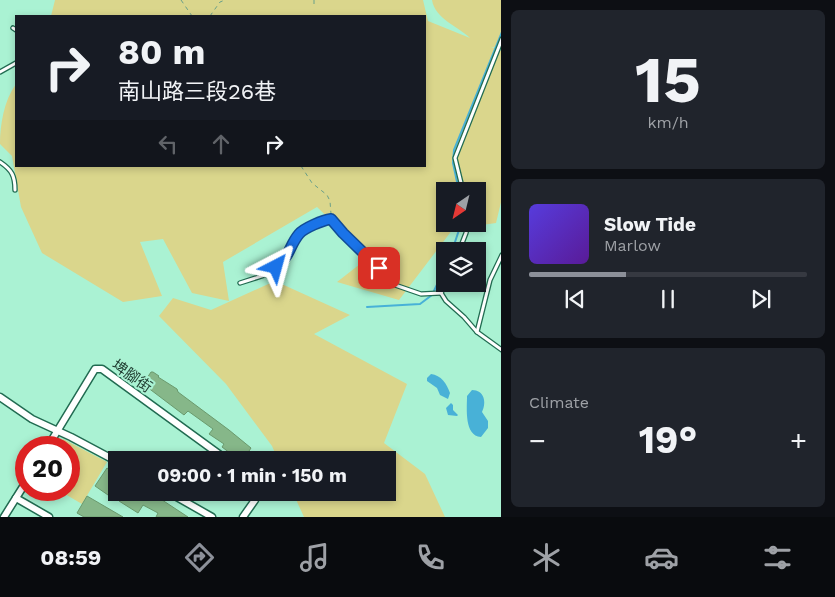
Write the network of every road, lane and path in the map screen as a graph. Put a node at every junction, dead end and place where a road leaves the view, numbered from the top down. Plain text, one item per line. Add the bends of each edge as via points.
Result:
1 (182, 0) edge
2 (225, 0) edge
3 (314, 0) edge
4 (314, 4) dead end
5 (191, 15) edge
6 (211, 15) edge
7 (501, 39) edge
8 (15, 64) edge
9 (0, 72) edge
10 (0, 162) edge
11 (302, 167) edge
12 (460, 182) edge
13 (15, 190) dead end
14 (331, 219) junction
15 (501, 255) edge
16 (240, 283) dead end
17 (441, 293) joint
18 (477, 332) junction
19 (501, 350) edge
20 (0, 397) edge
21 (57, 431) junction
22 (54, 436) edge
23 (216, 451) edge
24 (108, 457) edge
25 (15, 500) edge
26 (21, 501) edge
27 (184, 501) edge
28 (255, 501) edge
29 (4, 517) edge
30 (49, 517) edge
31 (212, 517) edge
32 (243, 517) edge

1 - 5 path
2 - 6 path
3 - 4 path
7 - 12 lane via 455,158
8 - 9 lane
10 - 13 lane via 10,168 15,178
11 - 14 path via 312,183 327,195
14 - 16 lane via 299,233 285,260 268,274
14 - 17 lane via 395,285 421,294
15 - 18 lane via 490,280
17 - 18 lane
18 - 19 lane
20 - 21 street via 32,419
21 - 22 street, 埤腳街
21 - 23 street, 埤腳街 via 95,369 102,369
21 - 24 street
25 - 29 street
26 - 30 street
27 - 31 street
28 - 32 street

